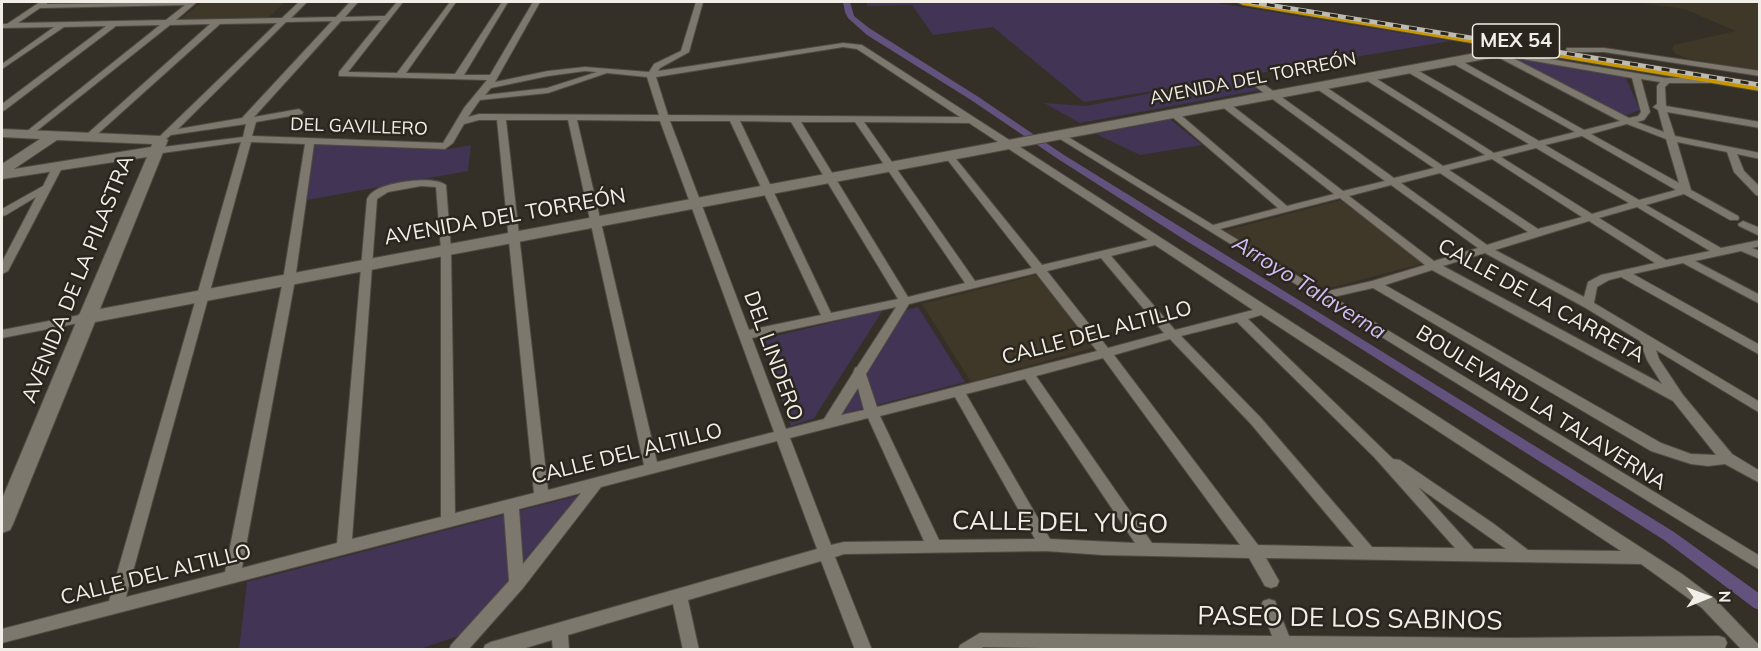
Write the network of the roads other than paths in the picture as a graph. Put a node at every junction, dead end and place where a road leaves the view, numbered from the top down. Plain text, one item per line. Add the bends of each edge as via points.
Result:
1 (141, 2) edge
2 (194, 2) edge
3 (303, 2) edge
4 (354, 2) edge
5 (400, 2) edge
6 (453, 2) edge
7 (505, 2) edge
8 (537, 2) edge
9 (699, 2) edge
10 (1243, 2) edge
11 (1272, 2) edge
12 (91, 3) edge
13 (42, 4) edge
14 (387, 18) junction
15 (338, 20) junction
16 (284, 21) junction
17 (218, 22) junction
18 (167, 23) junction
19 (114, 24) junction
20 (62, 26) junction
21 (4, 28) edge
22 (1483, 41) junction
23 (1570, 50) junction
24 (685, 52) junction
25 (1497, 53) junction
26 (1453, 60) junction
27 (713, 65) junction
28 (2, 67) edge
29 (1585, 67) junction
30 (1409, 69) junction
31 (1741, 71) joint
32 (609, 72) junction
33 (400, 75) junction
34 (651, 75) junction
35 (1366, 76) junction
36 (1636, 76) junction
37 (458, 77) junction
38 (1248, 77) dead end
39 (1760, 77) edge
40 (1717, 80) junction
41 (1666, 81) junction
42 (490, 82) junction
43 (1317, 85) junction
44 (1760, 87) edge
45 (1271, 94) junction
46 (478, 98) junction
47 (1223, 103) junction
48 (1645, 105) junction
49 (2, 108) edge
50 (1662, 108) junction
51 (467, 110) junction
52 (299, 112) dead end
53 (1173, 113) junction
54 (479, 117) junction
55 (501, 117) junction
56 (572, 117) junction
57 (663, 118) junction
58 (734, 119) junction
59 (857, 119) junction
60 (795, 120) junction
61 (969, 120) junction
62 (248, 121) junction
63 (460, 122) junction
64 (1629, 122) junction
65 (1760, 125) edge
66 (2, 133) edge
67 (1584, 133) junction
68 (28, 134) junction
69 (55, 135) junction
70 (1051, 135) junction
71 (89, 137) junction
72 (1672, 138) junction
73 (245, 139) junction
74 (161, 141) junction
75 (310, 142) junction
76 (1012, 143) junction
77 (1538, 144) junction
78 (1731, 150) junction
79 (950, 156) junction
80 (1760, 156) edge
81 (1491, 157) junction
82 (58, 166) junction
83 (891, 166) junction
84 (1441, 169) junction
85 (2, 170) edge
86 (2, 175) edge
87 (829, 178) junction
88 (1394, 181) junction
89 (46, 188) junction
90 (768, 190) junction
91 (1686, 190) junction
92 (1758, 190) edge
93 (1342, 195) junction
94 (694, 204) junction
95 (1638, 204) junction
96 (1286, 210) junction
97 (2, 213) edge
98 (1589, 219) junction
99 (598, 222) junction
100 (1212, 228) junction
101 (1536, 233) junction
102 (1760, 233) edge
103 (514, 236) junction
104 (1159, 241) junction
105 (1760, 243) edge
106 (1742, 247) junction
107 (1486, 249) junction
108 (446, 250) junction
109 (1718, 251) junction
110 (1104, 254) junction
111 (1760, 256) edge
112 (1683, 259) junction
113 (1663, 263) junction
114 (367, 264) junction
115 (1432, 265) junction
116 (1040, 268) junction
117 (2, 272) edge
118 (1622, 273) junction
119 (289, 280) junction
120 (971, 284) junction
121 (1375, 284) junction
122 (1323, 296) junction
123 (202, 297) junction
124 (1760, 300) edge
125 (905, 301) junction
126 (1588, 304) junction
127 (1262, 311) junction
128 (827, 316) junction
129 (85, 318) junction
130 (1240, 318) junction
131 (2, 334) edge
132 (1172, 334) junction
133 (745, 335) junction
134 (1646, 340) junction
135 (1760, 351) edge
136 (1105, 352) junction
137 (859, 371) junction
138 (1028, 373) junction
139 (958, 392) junction
140 (1677, 398) junction
141 (1760, 408) edge
142 (872, 413) junction
143 (829, 423) junction
144 (782, 436) junction
145 (1379, 453) junction
146 (1727, 458) junction
147 (652, 470) junction
148 (1760, 478) edge
149 (596, 484) junction
150 (542, 497) junction
151 (511, 505) junction
152 (448, 522) junction
153 (2, 524) edge
154 (1046, 545) junction
155 (344, 547) junction
156 (935, 547) junction
157 (1148, 550) junction
158 (1254, 552) junction
159 (825, 553) junction
160 (1369, 554) junction
161 (1524, 555) junction
162 (1471, 556) junction
163 (1642, 558) junction
164 (1760, 564) edge
165 (232, 578) junction
166 (518, 582) junction
167 (1270, 582) dead end
168 (679, 597) junction
169 (116, 606) junction
170 (1269, 606) dead end
171 (559, 629) junction
172 (2, 636) edge
173 (1719, 643) dead end
174 (1062, 644) edge
175 (973, 645) edge
176 (1172, 646) edge
177 (1284, 646) edge
178 (1398, 647) edge
179 (1511, 648) edge
180 (457, 650) edge
181 (491, 650) edge
182 (561, 650) edge
183 (691, 650) edge
184 (864, 650) edge
185 (1753, 650) edge

1 - 2 street
1 - 12 street
2 - 18 street
3 - 16 street
4 - 15 street
5 - 14 street
6 - 33 street
7 - 37 street
8 - 42 street, DEL GAVILLERO
9 - 24 street
10 - 22 highway, MEX 54
11 - 23 highway, MEX 54
12 - 13 street
13 - 21 street
14 - 15 street
14 - 33 street via 342,74
15 - 16 street
15 - 62 street
16 - 17 street
16 - 74 street
17 - 18 street
17 - 71 street
18 - 19 street
18 - 68 street
19 - 20 street
19 - 49 street
20 - 21 street
20 - 28 street
22 - 29 highway
22 - 40 highway, MEX 54
23 - 31 street via 1604,50
23 - 39 highway, MEX 54
24 - 27 street
24 - 34 street via 657,66
25 - 26 street, AVENIDA DEL TORREÓN
25 - 29 street
25 - 64 street
26 - 30 street, AVENIDA DEL TORREÓN
26 - 67 street
27 - 34 street
27 - 61 street via 855,46
29 - 36 street
30 - 35 street, AVENIDA DEL TORREÓN
30 - 77 street
31 - 39 highway
32 - 34 street
32 - 42 street via 575,70
32 - 46 street via 548,90
33 - 37 street
34 - 57 street, DEL LINDERO
35 - 43 street, AVENIDA DEL TORREÓN
35 - 81 street
36 - 41 street
36 - 48 street
37 - 42 street
38 - 45 street
40 - 41 street
40 - 44 highway, MEX 54
41 - 50 street via 1661,86
42 - 46 street, DEL GAVILLERO
43 - 45 street, AVENIDA DEL TORREÓN
43 - 84 street
45 - 47 street, AVENIDA DEL TORREÓN
45 - 88 street
46 - 51 street, DEL GAVILLERO
47 - 53 street, AVENIDA DEL TORREÓN
47 - 93 street, CALLE DE LA CARRETA
48 - 50 street
48 - 64 street via 1645,117
50 - 65 street
50 - 72 street
51 - 54 street
51 - 63 street, DEL GAVILLERO
52 - 62 street
53 - 70 street, AVENIDA DEL TORREÓN
53 - 96 street
54 - 55 street
54 - 63 street
55 - 56 street
55 - 103 street
56 - 57 street
56 - 99 street
57 - 58 street
57 - 94 street, DEL LINDERO
58 - 60 street
58 - 90 street
59 - 60 street
59 - 61 street
59 - 83 street
60 - 87 street
61 - 76 street
62 - 73 street
62 - 74 street
63 - 75 street, DEL GAVILLERO via 450,141 441,146
64 - 67 street
64 - 72 street
66 - 68 street
67 - 77 street
67 - 91 street
68 - 69 street
69 - 71 street
69 - 85 street
70 - 76 street, AVENIDA DEL TORREÓN
70 - 100 street, BOULEVARD LA TALAVERNA
71 - 74 street
72 - 78 street
72 - 91 street
73 - 74 street, DEL GAVILLERO
73 - 75 street, DEL GAVILLERO
73 - 123 street
74 - 82 street
74 - 129 street, AVENIDA DE LA PILASTRA
75 - 119 street
76 - 79 street, AVENIDA DEL TORREÓN
76 - 104 street
77 - 81 street
77 - 95 street
78 - 80 street
78 - 92 street via 1739,172
79 - 83 street, AVENIDA DEL TORREÓN
79 - 116 street
81 - 84 street
81 - 98 street
82 - 86 street
82 - 89 street
83 - 87 street, AVENIDA DEL TORREÓN
83 - 120 street
84 - 88 street
84 - 101 street
87 - 90 street, AVENIDA DEL TORREÓN
87 - 125 street
88 - 93 street
88 - 107 street
89 - 97 street
89 - 117 street
90 - 94 street, AVENIDA DEL TORREÓN
90 - 128 street
91 - 95 street
91 - 102 street
93 - 96 street
93 - 115 street, CALLE DE LA CARRETA
94 - 99 street, AVENIDA DEL TORREÓN
94 - 133 street, DEL LINDERO
95 - 98 street
95 - 109 street
96 - 100 street
98 - 101 street
98 - 113 street
99 - 103 street, AVENIDA DEL TORREÓN
99 - 147 street
100 - 122 street, BOULEVARD LA TALAVERNA
101 - 107 street
103 - 108 street, AVENIDA DEL TORREÓN
103 - 150 street
104 - 110 street
104 - 127 street
105 - 106 street
106 - 109 street
106 - 111 street
107 - 115 street
107 - 126 street
108 - 114 street, AVENIDA DEL TORREÓN
108 - 114 street via 441,185 437,182 387,189 372,199
108 - 152 street
109 - 112 street
110 - 116 street
110 - 132 street
112 - 113 street
112 - 124 street
113 - 118 street
114 - 119 street, AVENIDA DEL TORREÓN
114 - 155 street
115 - 121 street
115 - 140 street, CALLE DE LA CARRETA
116 - 120 street
116 - 136 street
118 - 126 street via 1592,285
118 - 135 street
119 - 123 street, AVENIDA DEL TORREÓN
119 - 165 street
120 - 125 street
121 - 122 street
121 - 146 street via 1656,447 1704,462
122 - 164 street, BOULEVARD LA TALAVERNA
123 - 129 street, AVENIDA DEL TORREÓN
123 - 169 street
125 - 128 street
125 - 137 street
126 - 134 street
127 - 130 street, CALLE DEL ALTILLO
127 - 163 street
128 - 133 street
129 - 131 street, AVENIDA DEL TORREÓN
129 - 153 street, AVENIDA DE LA PILASTRA
130 - 132 street, CALLE DEL ALTILLO
130 - 145 street
132 - 136 street, CALLE DEL ALTILLO
132 - 160 street via 1256,421
133 - 144 street, DEL LINDERO
134 - 140 street, CALLE DE LA CARRETA via 1653,360
134 - 141 street
136 - 138 street, CALLE DEL ALTILLO
136 - 158 street
137 - 142 street
137 - 143 street
138 - 139 street, CALLE DEL ALTILLO
138 - 157 street
139 - 142 street, CALLE DEL ALTILLO
139 - 154 street
140 - 146 street
142 - 143 street, CALLE DEL ALTILLO
142 - 156 street
143 - 144 street, CALLE DEL ALTILLO
144 - 147 street, CALLE DEL ALTILLO
144 - 159 street, DEL LINDERO
145 - 161 street
145 - 162 street
146 - 148 street
147 - 149 street, CALLE DEL ALTILLO
149 - 150 street, CALLE DEL ALTILLO
149 - 166 street
150 - 151 street, CALLE DEL ALTILLO
151 - 152 street, CALLE DEL ALTILLO
151 - 166 street
152 - 155 street, CALLE DEL ALTILLO
154 - 156 street, CALLE DEL YUGO
154 - 157 street, CALLE DEL YUGO
155 - 165 street, CALLE DEL ALTILLO
156 - 159 street, CALLE DEL YUGO via 844,548
157 - 158 street, CALLE DEL YUGO
158 - 160 street, CALLE DEL YUGO
158 - 167 street
159 - 168 street, CALLE DEL YUGO
159 - 184 street, DEL LINDERO
160 - 162 street, CALLE DEL YUGO
161 - 162 street, CALLE DEL YUGO
161 - 163 street, CALLE DEL YUGO
163 - 185 street via 1708,603
165 - 169 street, CALLE DEL ALTILLO
166 - 180 street
168 - 171 street, CALLE DEL YUGO
168 - 183 street
169 - 172 street, CALLE DEL ALTILLO
170 - 177 street
171 - 181 street, CALLE DEL YUGO
171 - 182 street
173 - 179 street, PASEO DE LOS SABINOS
174 - 175 street, PASEO DE LOS SABINOS
174 - 176 street, PASEO DE LOS SABINOS
176 - 177 street, PASEO DE LOS SABINOS
177 - 178 street, PASEO DE LOS SABINOS
178 - 179 street, PASEO DE LOS SABINOS

